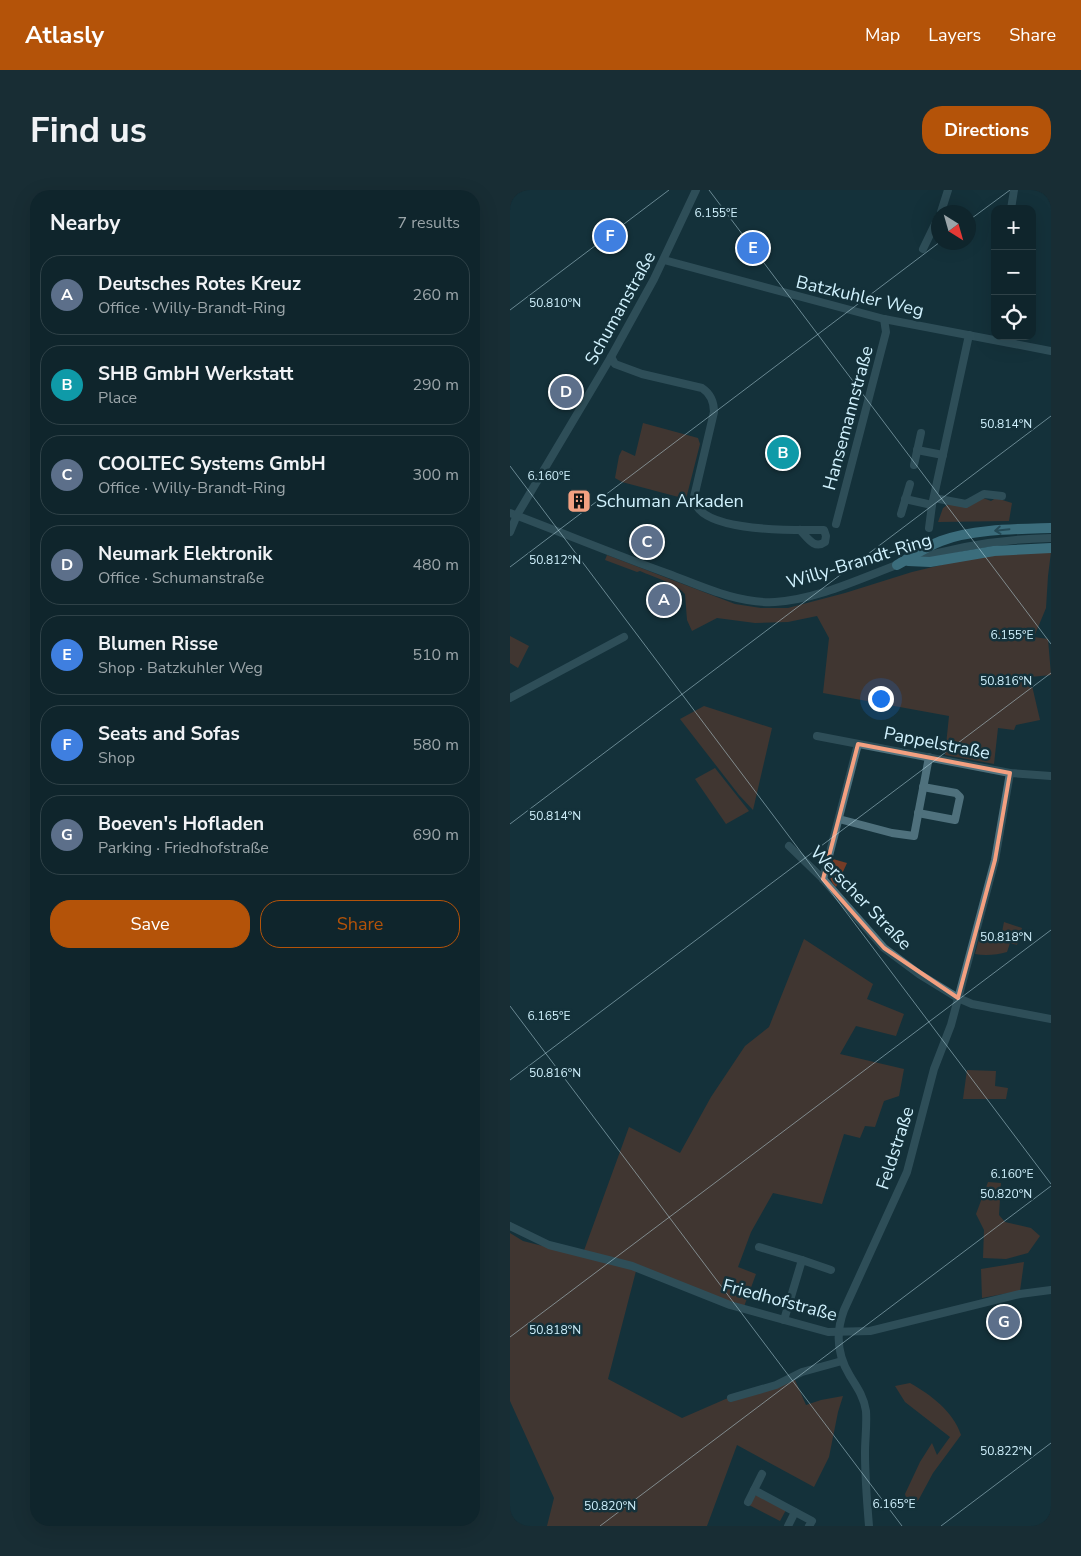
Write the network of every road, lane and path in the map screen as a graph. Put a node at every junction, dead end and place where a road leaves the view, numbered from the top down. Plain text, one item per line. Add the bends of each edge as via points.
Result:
1 (696, 190) edge
2 (948, 190) edge
3 (1014, 190) edge
4 (943, 205) edge
5 (1012, 205) edge
6 (931, 232) edge
7 (923, 249) dead end
8 (664, 260) junction
9 (884, 319) junction
10 (969, 335) junction
11 (1051, 351) edge
12 (611, 357) junction
13 (921, 433) dead end
14 (918, 450) junction
15 (943, 455) junction
16 (914, 465) dead end
17 (910, 484) dead end
18 (1002, 496) dead end
19 (905, 499) junction
20 (933, 502) junction
21 (513, 514) edge
22 (901, 514) dead end
23 (836, 524) dead end
24 (929, 528) dead end
25 (1051, 528) edge
26 (800, 530) dead end
27 (510, 532) edge
28 (1051, 538) edge
29 (1051, 548) edge
30 (908, 561) junction
31 (897, 565) junction
32 (624, 637) dead end
33 (510, 698) edge
34 (817, 736) dead end
35 (858, 744) junction
36 (929, 757) junction
37 (1010, 773) junction
38 (1051, 776) edge
39 (923, 787) junction
40 (918, 813) junction
41 (839, 819) junction
42 (788, 846) dead end
43 (823, 879) junction
44 (958, 998) junction
45 (1051, 1019) edge
46 (510, 1226) edge
47 (760, 1247) dead end
48 (802, 1260) junction
49 (832, 1270) dead end
50 (1051, 1290) edge
51 (784, 1320) junction
52 (838, 1332) junction
53 (842, 1361) junction
54 (731, 1398) dead end
55 (762, 1474) dead end
56 (754, 1490) junction
57 (748, 1502) dead end
58 (795, 1512) junction
59 (788, 1526) edge
60 (809, 1526) edge
61 (869, 1526) edge

1 - 8 street, Schumanstraße
2 - 4 street
3 - 5 street
6 - 7 street
8 - 9 street, Batzkuhler Weg
8 - 12 street, Schumanstraße
9 - 10 street, Batzkuhler Weg
9 - 23 street, Hansemannstraße via 886,332
10 - 11 street, Batzkuhler Weg
10 - 15 street
12 - 21 street, Schumanstraße
12 - 26 street via 615,364 642,374 702,388 712,398 714,412 694,497 698,508 711,517 740,527
13 - 14 street
14 - 15 street
14 - 16 street
15 - 20 street
17 - 19 street
18 - 20 street via 984,494 966,504
19 - 20 street
19 - 22 street
20 - 24 street
21 - 27 street, Schumanstraße
21 - 31 street, Willy-Brandt-Ring via 710,590 751,600 775,602 821,593
25 -> 31 main road via 989,532 943,540
28 - 30 street, Willy-Brandt-Ring via 986,542
29 - 30 main road via 994,550 930,562
30 - 31 street, Willy-Brandt-Ring
32 - 33 street
34 - 35 street, Pappelstraße
35 - 36 street, Pappelstraße
35 - 41 street
36 - 37 street, Pappelstraße
36 - 39 street
37 - 38 street, Pappelstraße
37 - 44 street, Feldstraße via 995,860
39 - 40 street
39 - 40 street via 960,796 955,820
40 - 41 street via 914,836
41 - 43 street
42 - 43 street, Werscher Straße
43 - 44 street, Werscher Straße via 884,948
44 - 45 street, Werscher Straße via 984,1007
44 - 52 street, Feldstraße via 934,1069 907,1172 844,1310
46 - 51 street, Friedhofstraße via 549,1245 632,1266 730,1305
47 - 48 street
48 - 49 street
48 - 51 street
50 - 52 street, Friedhofstraße via 1020,1294 870,1332
51 - 52 street, Friedhofstraße
52 - 53 street, Feldstraße
53 - 54 street
53 - 61 street, Feldstraße via 864,1404
55 - 56 street
56 - 57 street
56 - 58 street
58 - 59 street
58 - 60 street via 812,1521

